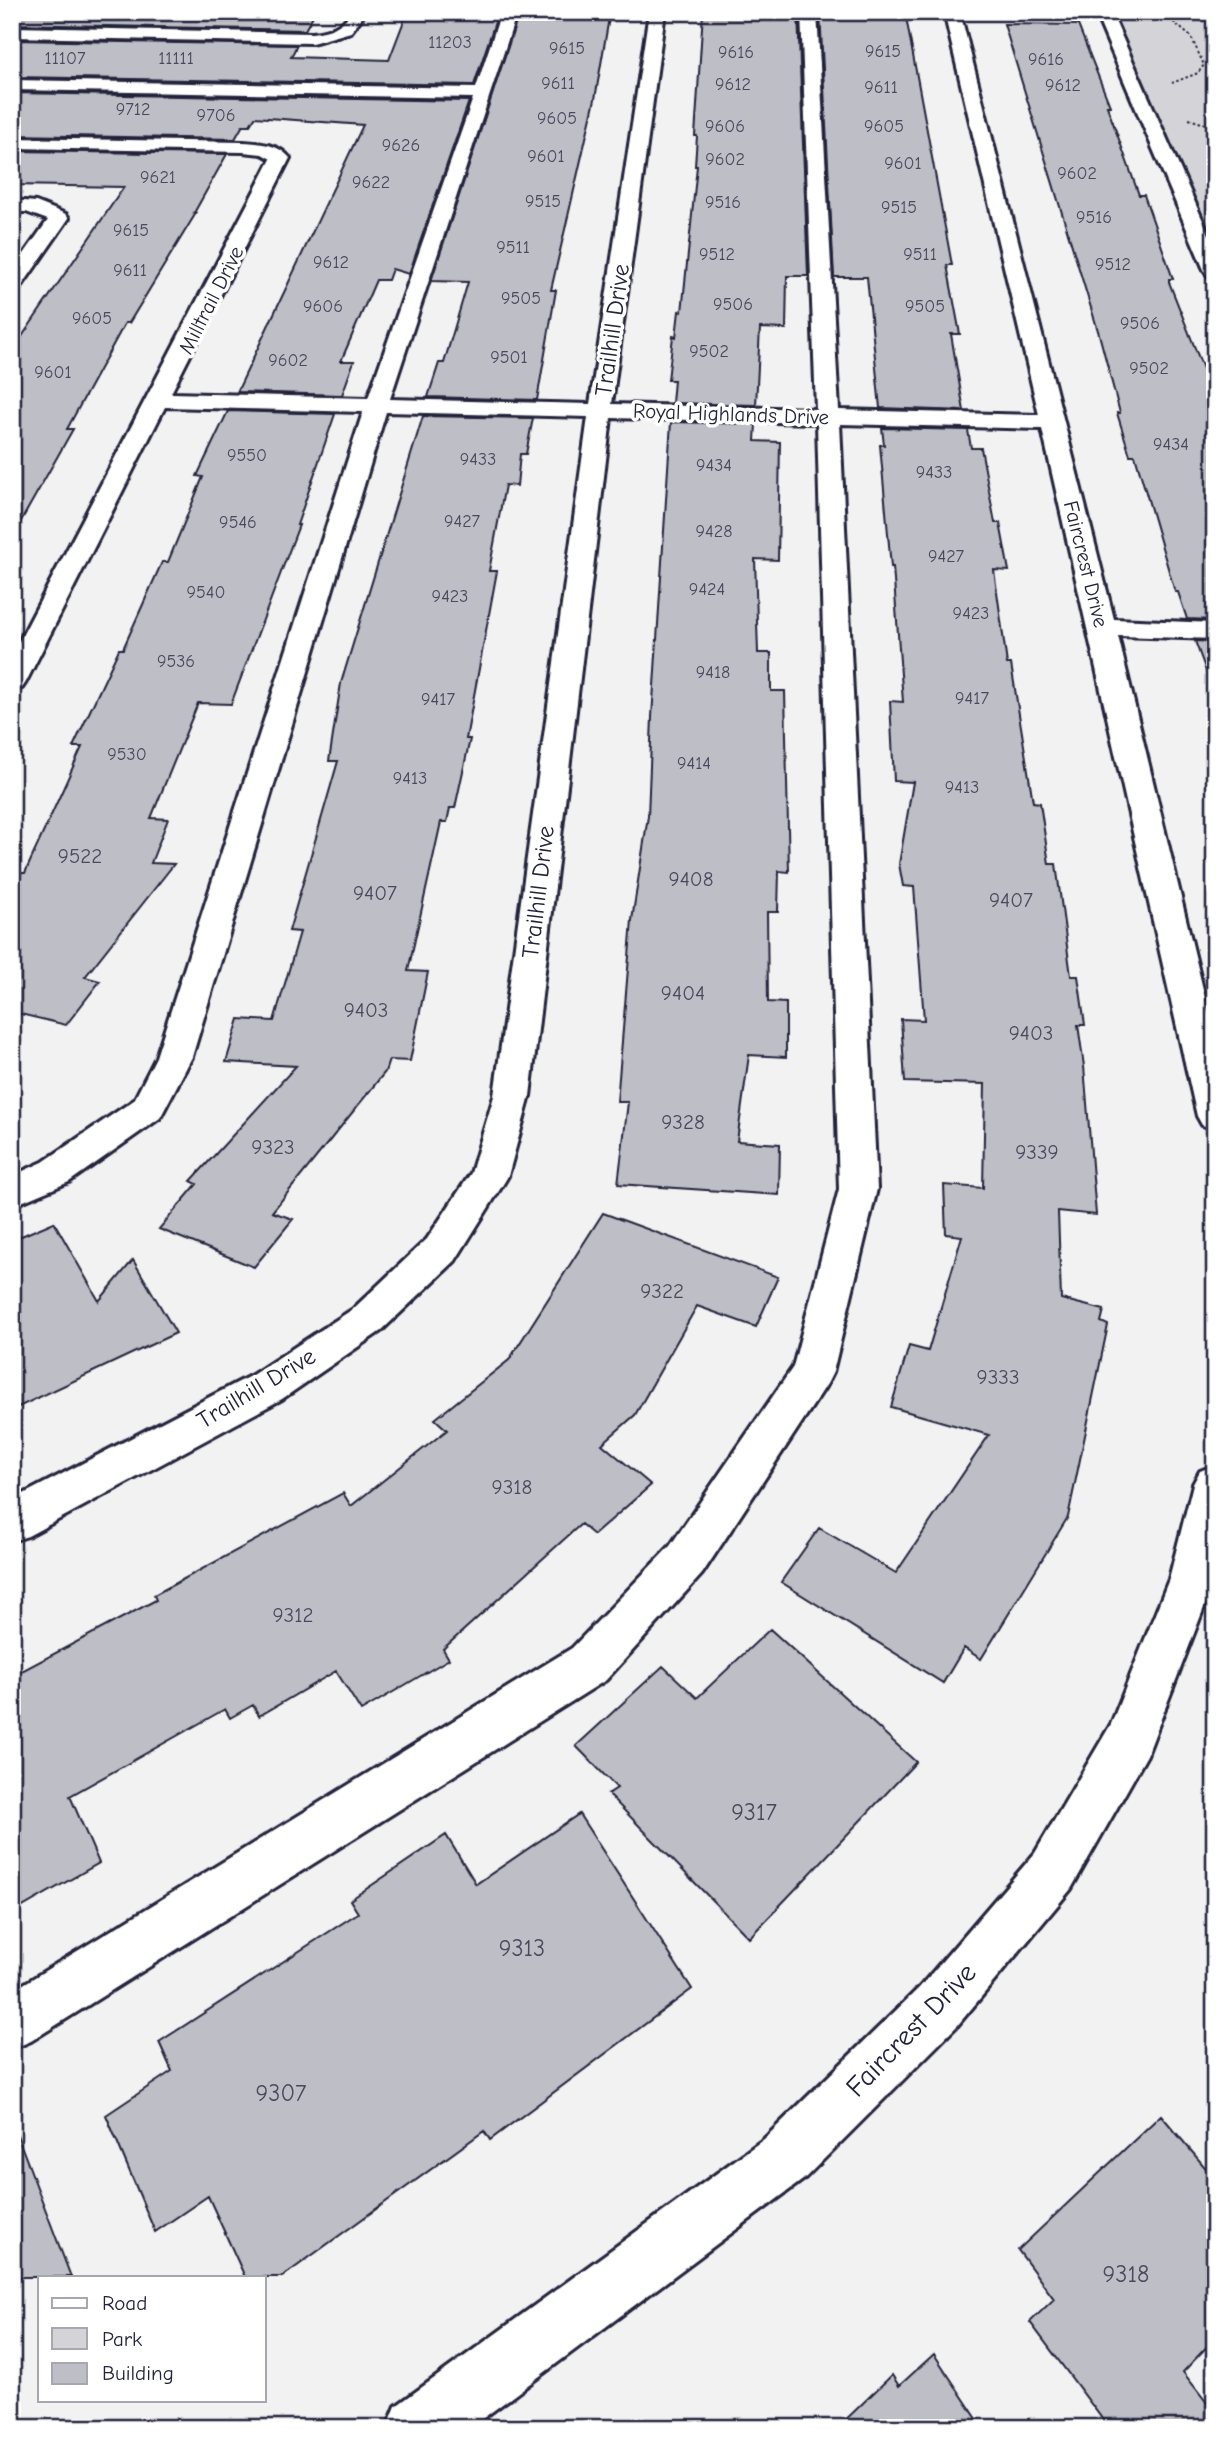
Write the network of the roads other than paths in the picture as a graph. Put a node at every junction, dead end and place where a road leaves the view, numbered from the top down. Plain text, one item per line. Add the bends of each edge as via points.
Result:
1 (359, 12) edge
2 (509, 12) edge
3 (657, 12) edge
4 (809, 12) edge
5 (952, 12) edge
6 (1103, 12) edge
7 (12, 32) edge
8 (12, 85) edge
9 (484, 93) junction
10 (12, 143) edge
11 (12, 206) edge
12 (1215, 272) edge
13 (12, 286) edge
14 (159, 400) junction
15 (377, 405) junction
16 (600, 410) junction
17 (828, 416) junction
18 (1052, 422) junction
19 (1102, 627) junction
20 (1215, 631) edge
21 (12, 682) edge
22 (1215, 1116) edge
23 (12, 1192) edge
24 (1215, 1484) edge
25 (12, 1522) edge
26 (12, 2022) edge
27 (418, 2428) edge

1 - 7 street via 354,23 337,34 312,38
2 - 9 street
3 - 16 street, Trailhill Drive
4 - 17 street
5 - 18 street, Faircrest Drive
6 - 12 street
8 - 9 street
9 - 15 street
10 - 14 street, Milltrail Drive via 261,148 281,158
11 - 13 street via 29,206 59,218
14 - 15 street, Royal Highlands Drive
14 - 21 street, Milltrail Drive
15 - 16 street, Royal Highlands Drive
15 - 23 street via 174,1057 147,1108 56,1172
16 - 17 street, Royal Highlands Drive
16 - 25 street, Trailhill Drive via 512,1096 489,1176 441,1250 366,1320 267,1387
17 - 18 street, Royal Highlands Drive
17 - 26 street via 858,1189 812,1372 686,1560 589,1664
18 - 19 street, Faircrest Drive
19 - 20 street
19 - 22 street, Faircrest Drive
24 - 27 street, Faircrest Drive via 1192,1579 1130,1738 1053,1871 938,2007 784,2159

